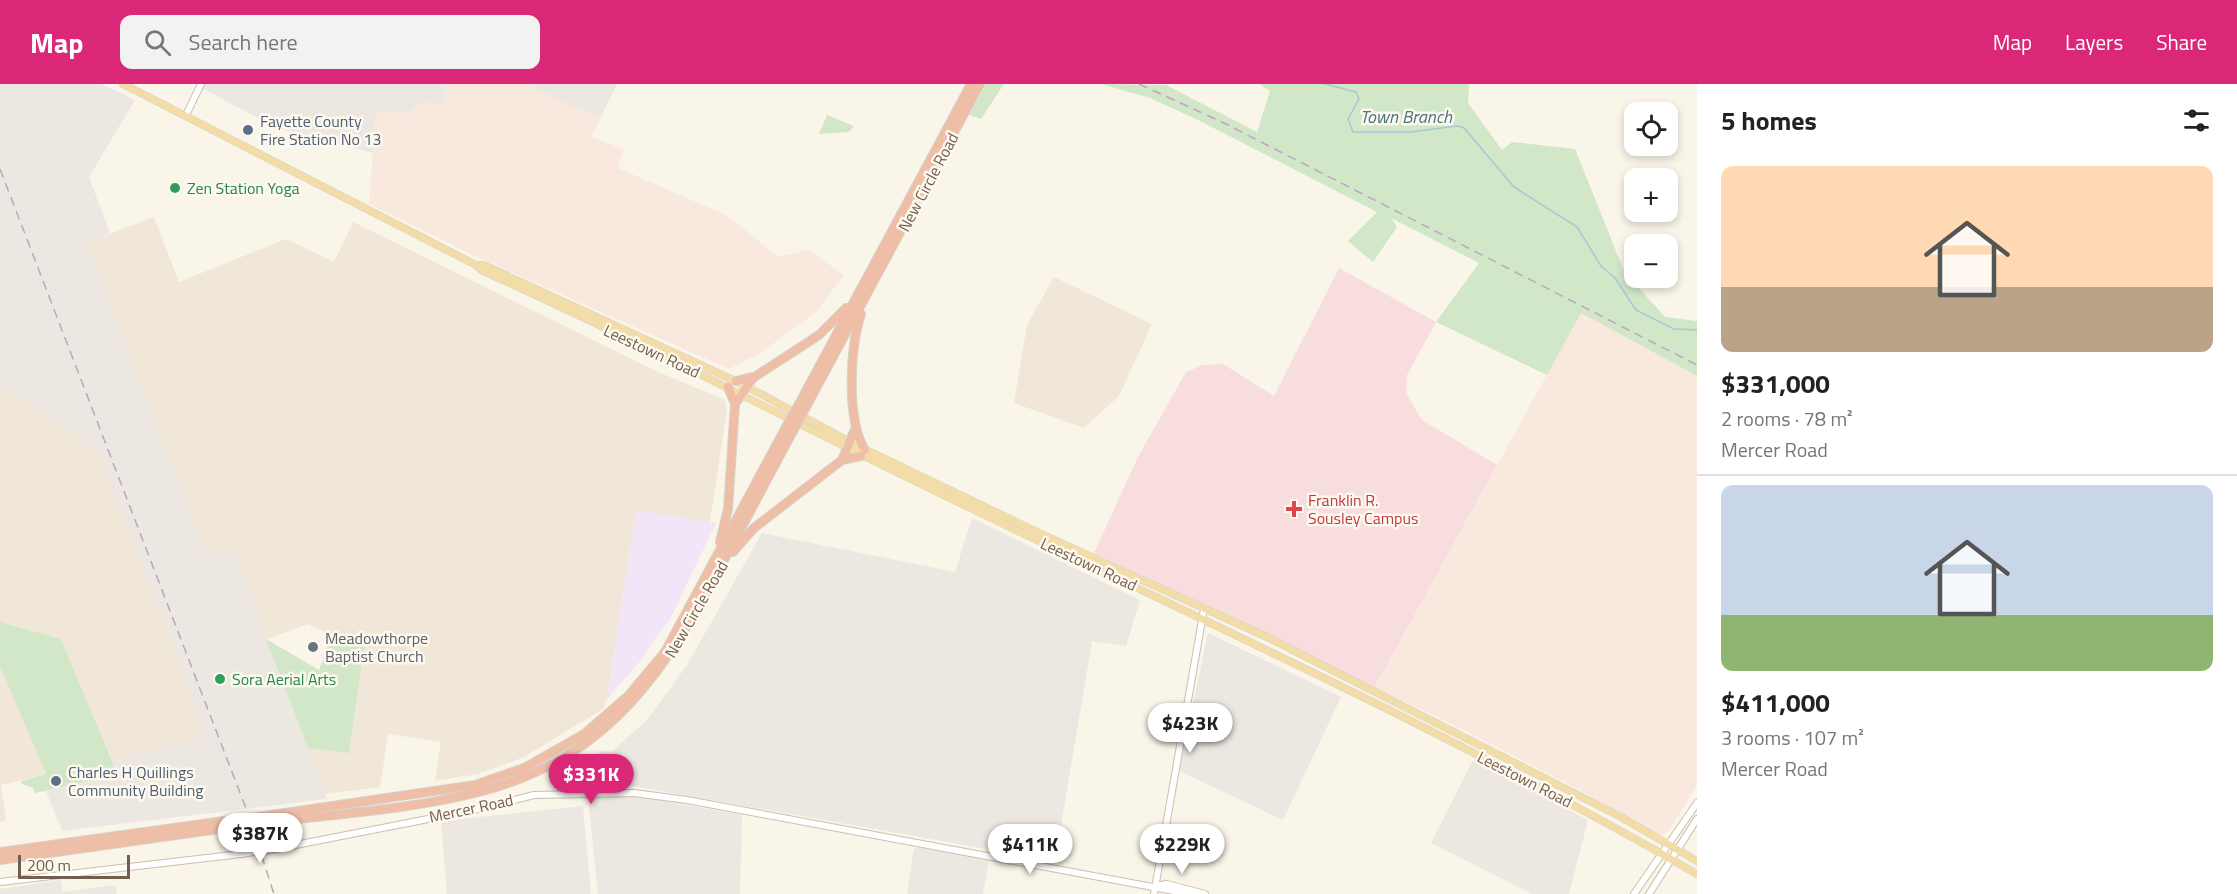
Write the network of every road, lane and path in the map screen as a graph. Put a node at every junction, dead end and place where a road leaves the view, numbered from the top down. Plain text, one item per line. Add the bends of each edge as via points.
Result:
1 (123, 84) edge
2 (201, 84) edge
3 (970, 84) edge
4 (981, 84) edge
5 (186, 115) junction
6 (476, 265) junction
7 (869, 291) junction
8 (856, 296) junction
9 (758, 375) junction
10 (736, 381) junction
11 (728, 387) junction
12 (744, 390) junction
13 (735, 404) junction
14 (803, 405) junction
15 (855, 428) junction
16 (848, 446) junction
17 (863, 453) junction
18 (842, 460) junction
19 (1117, 572) junction
20 (707, 584) junction
21 (1204, 609) junction
22 (1203, 618) junction
23 (1697, 803) edge
24 (1697, 819) edge
25 (232, 824) junction
26 (1668, 845) junction
27 (1678, 851) junction
28 (0, 852) edge
29 (1661, 853) junction
30 (0, 860) edge
31 (1673, 860) junction
32 (1697, 861) edge
33 (1697, 874) edge
34 (0, 882) edge
35 (1155, 886) junction
36 (1154, 894) edge
37 (1192, 894) edge
38 (1205, 894) edge
39 (1634, 894) edge
40 (1650, 894) edge

1 - 5 main road, Leestown Road
2 - 5 street
3 - 8 highway, New Circle Road
4 - 7 highway, New Circle Road
5 - 6 main road, Leestown Road
6 - 10 main road, Leestown Road via 484,265
6 - 11 main road, Leestown Road
7 - 14 highway, New Circle Road
7 - 15 highway via 854,346
8 - 9 highway via 819,335
8 - 14 highway, New Circle Road
9 - 10 highway
9 - 12 highway
10 - 12 main road, Leestown Road
11 - 12 main road, Leestown Road
11 - 13 highway
12 - 13 highway
12 - 16 main road, Leestown Road
13 - 20 highway via 727,517
14 - 20 highway, New Circle Road, bridge
15 - 16 highway
15 - 17 highway
16 - 17 main road, Leestown Road
16 - 18 highway
17 - 18 highway
17 - 19 main road, Leestown Road
18 - 20 highway via 747,535
19 - 21 main road, Leestown Road
19 - 22 main road, Leestown Road
20 - 25 highway, New Circle Road, bridge via 668,659 632,703 594,736 556,761 519,779 478,792
21 - 22 street
21 - 26 main road, Leestown Road via 1568,789
22 - 29 main road, Leestown Road via 1524,777
22 - 35 street
23 - 26 street
24 - 27 street
25 - 28 highway, New Circle Road
25 - 30 highway, New Circle Road
26 - 27 main road, Leestown Road
26 - 29 street
27 - 31 street
27 - 32 main road, Leestown Road
29 - 31 main road, Leestown Road
29 - 39 street
31 - 33 main road, Leestown Road
31 - 40 street
34 - 35 street, Mercer Road, bridge via 335,840 534,795 637,793
35 - 36 street
35 - 37 street, Mercer Road
35 - 38 street, Mercer Road via 1167,884
37 - 38 street, Mercer Road

